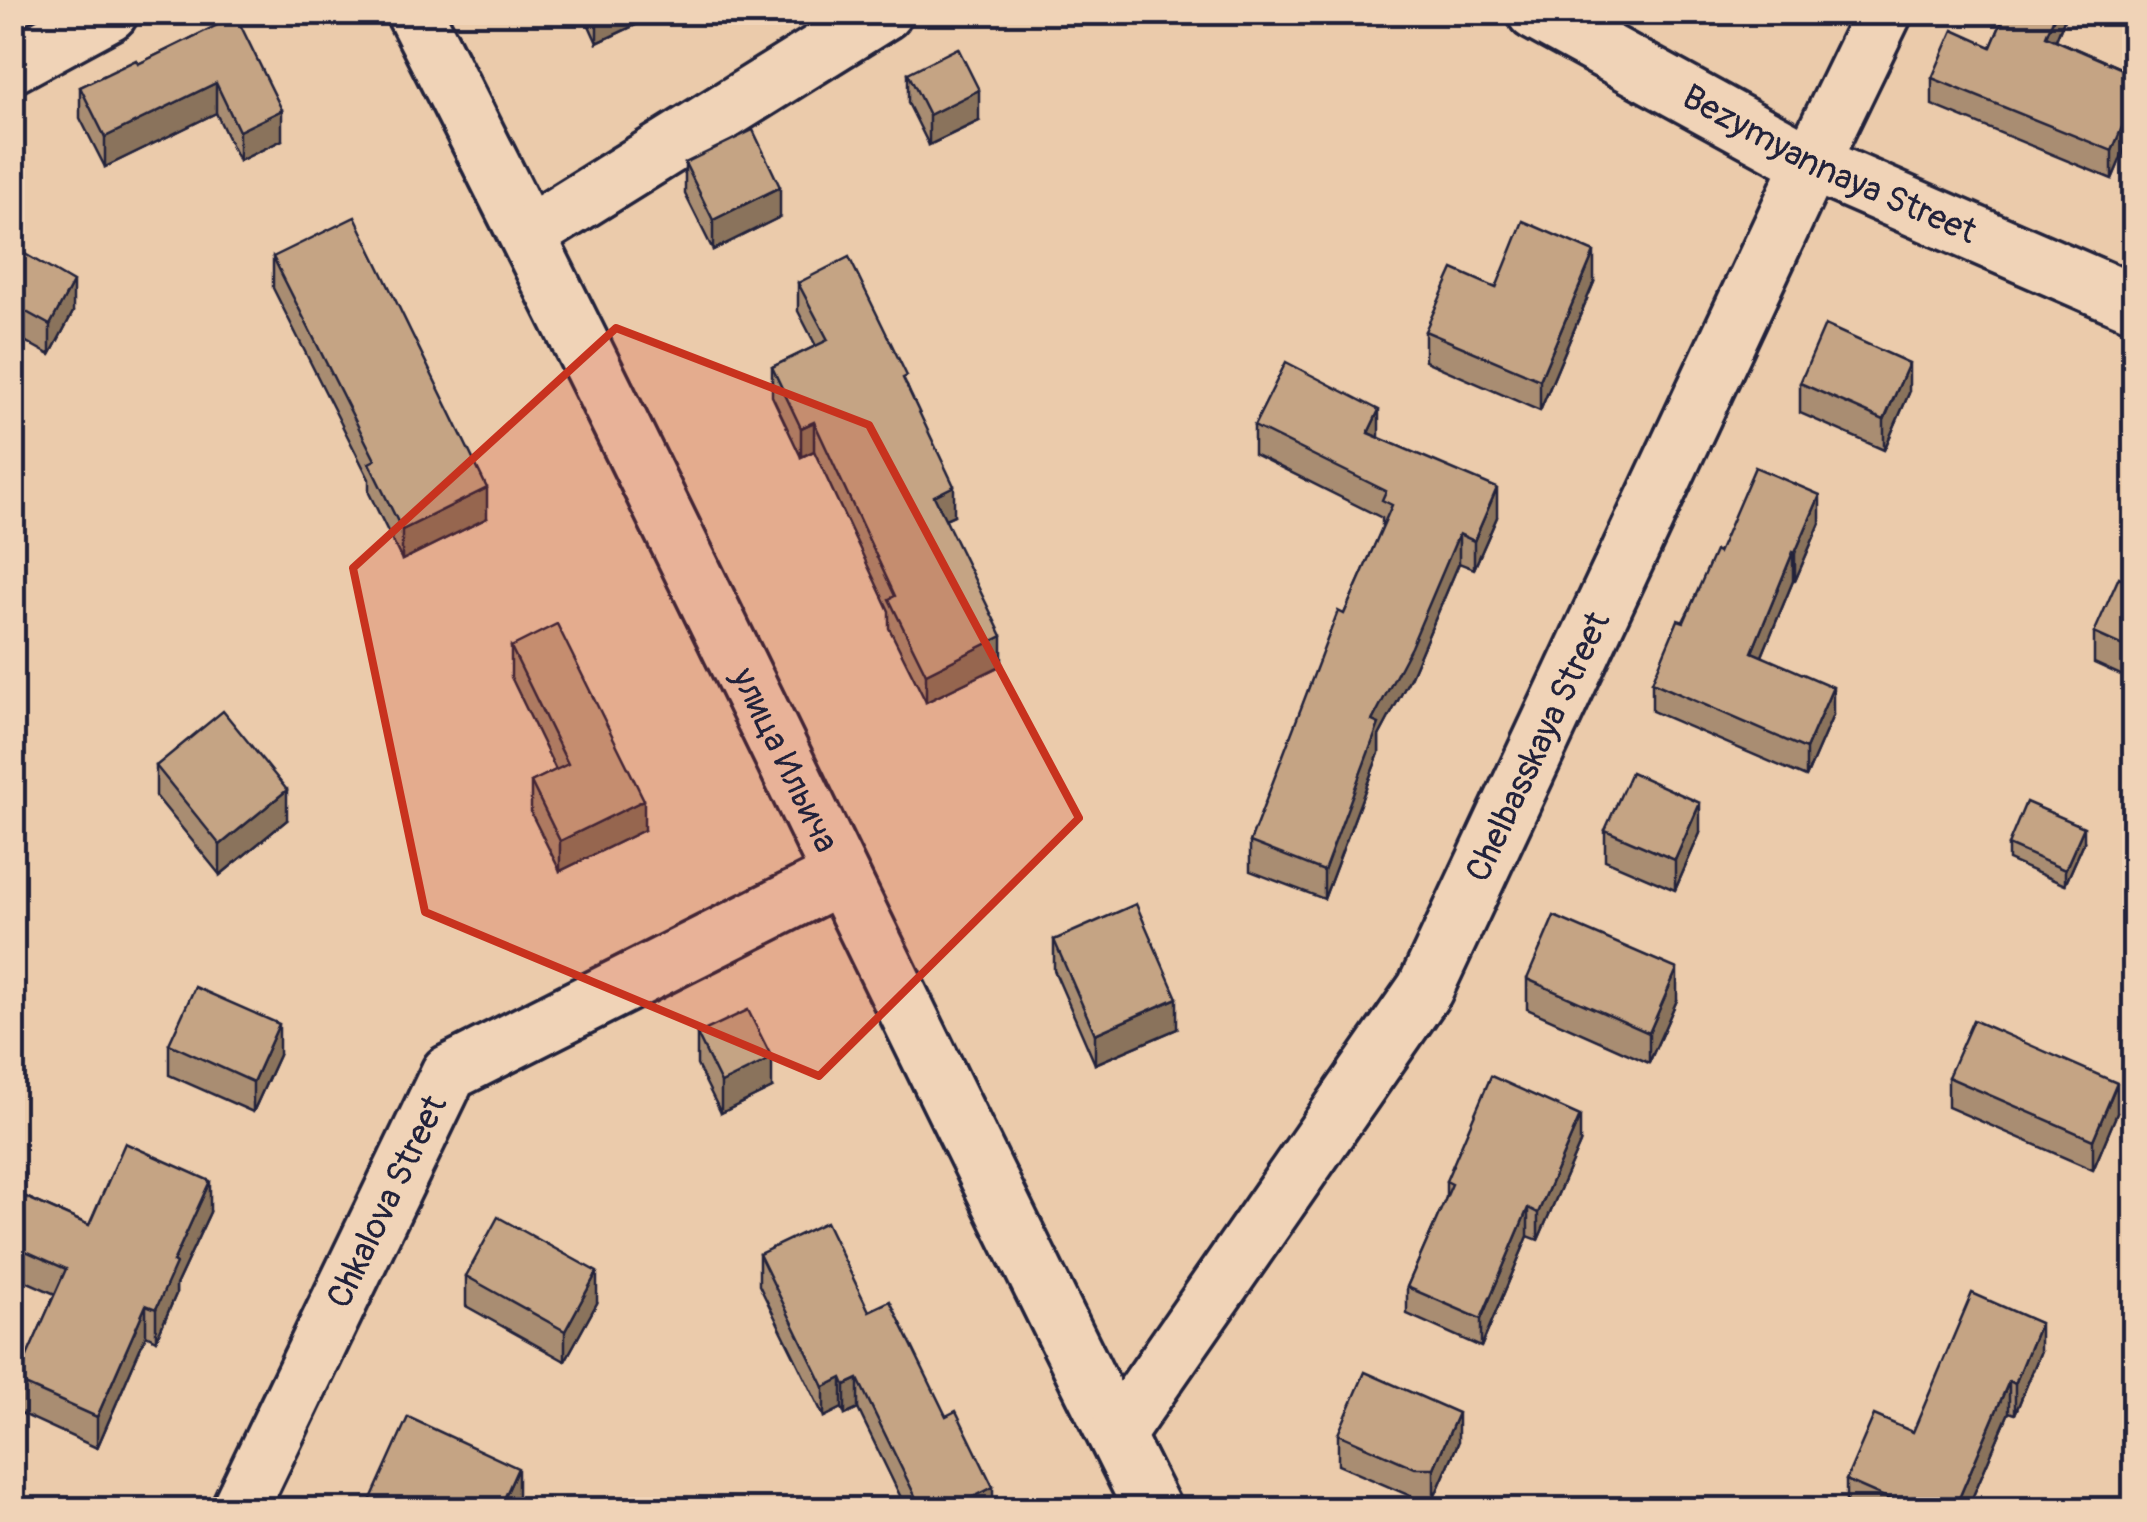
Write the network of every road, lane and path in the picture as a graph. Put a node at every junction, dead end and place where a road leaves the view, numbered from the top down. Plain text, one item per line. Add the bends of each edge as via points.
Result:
1 (110, 12) edge
2 (414, 12) edge
3 (884, 12) edge
4 (1535, 12) edge
5 (1884, 12) edge
6 (12, 65) edge
7 (1811, 163) junction
8 (528, 234) junction
9 (2134, 304) edge
10 (840, 876) junction
11 (1116, 1435) junction
12 (239, 1510) edge
13 (1154, 1510) edge

1 - 6 street
2 - 8 street, улица Ильича
3 - 8 street
4 - 7 street, Bezymyannaya Street
5 - 7 street, Chelbasskaya Street
7 - 9 street, Bezymyannaya Street
7 - 11 street, Chelbasskaya Street via 1426,989
8 - 10 street, улица Ильича
10 - 11 street, улица Ильича
10 - 12 street, Chkalova Street via 449,1073
11 - 13 street, улица Ильича

